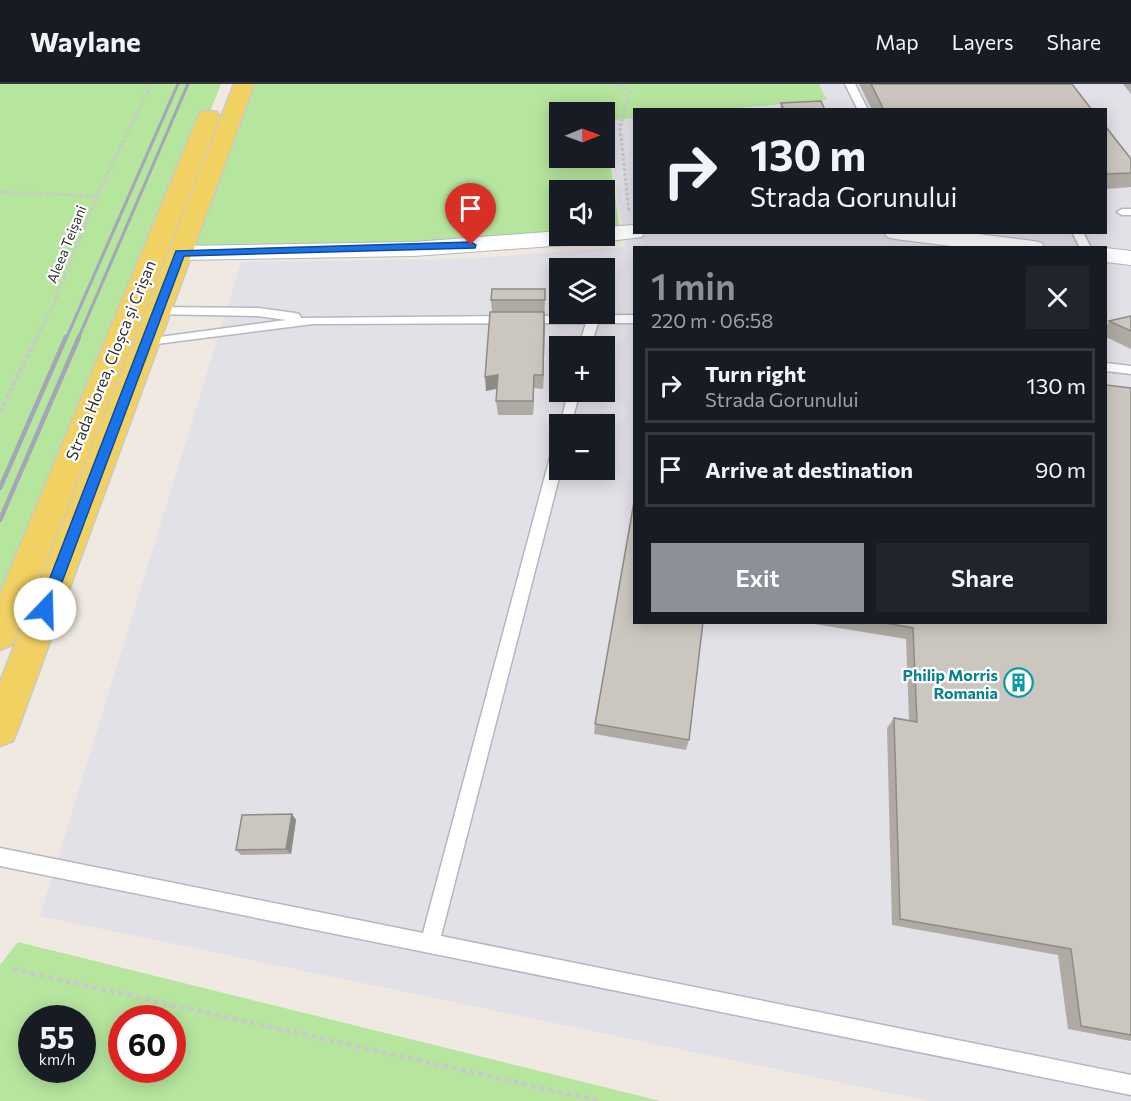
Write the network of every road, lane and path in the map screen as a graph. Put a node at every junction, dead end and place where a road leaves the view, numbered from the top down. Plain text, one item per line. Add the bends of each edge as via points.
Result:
1 (151, 84) edge
2 (221, 84) edge
3 (244, 84) edge
4 (615, 84) edge
5 (850, 84) edge
6 (862, 108) edge
7 (0, 192) edge
8 (97, 196) junction
9 (633, 232) edge
10 (615, 233) edge
11 (912, 234) edge
12 (549, 239) edge
13 (1017, 246) edge
14 (180, 253) junction
15 (1107, 255) edge
16 (1131, 258) edge
17 (157, 310) junction
18 (549, 318) edge
19 (615, 319) edge
20 (633, 319) edge
21 (313, 320) junction
22 (145, 343) junction
23 (1107, 367) edge
24 (1131, 370) edge
25 (0, 412) edge
26 (551, 480) edge
27 (0, 635) edge
28 (0, 729) edge
29 (0, 857) edge
30 (429, 945) junction
31 (13, 969) dead end
32 (1131, 1084) edge
33 (598, 1101) edge

1 - 8 path, Aleea Teișani
2 - 27 main road, Strada Horea, Cloșca și Crișan
3 - 14 main road, Strada Horea, Cloșca și Crișan
4 - 9 path via 630,91 620,127
5 - 6 lane
7 - 8 path
8 - 25 path, Aleea Teișani via 54,303
9 - 10 street
11 - 13 street
12 - 14 street via 414,249
14 - 17 main road, Strada Horea, Cloșca și Crișan
15 - 16 street
17 - 21 lane via 258,312
17 - 22 main road, Strada Horea, Cloșca și Crișan
18 - 21 lane
19 - 20 lane
21 - 22 lane
22 - 28 main road, Strada Horea, Cloșca și Crișan
23 - 24 lane
26 - 30 lane
29 - 30 lane
30 - 32 lane
31 - 33 path

